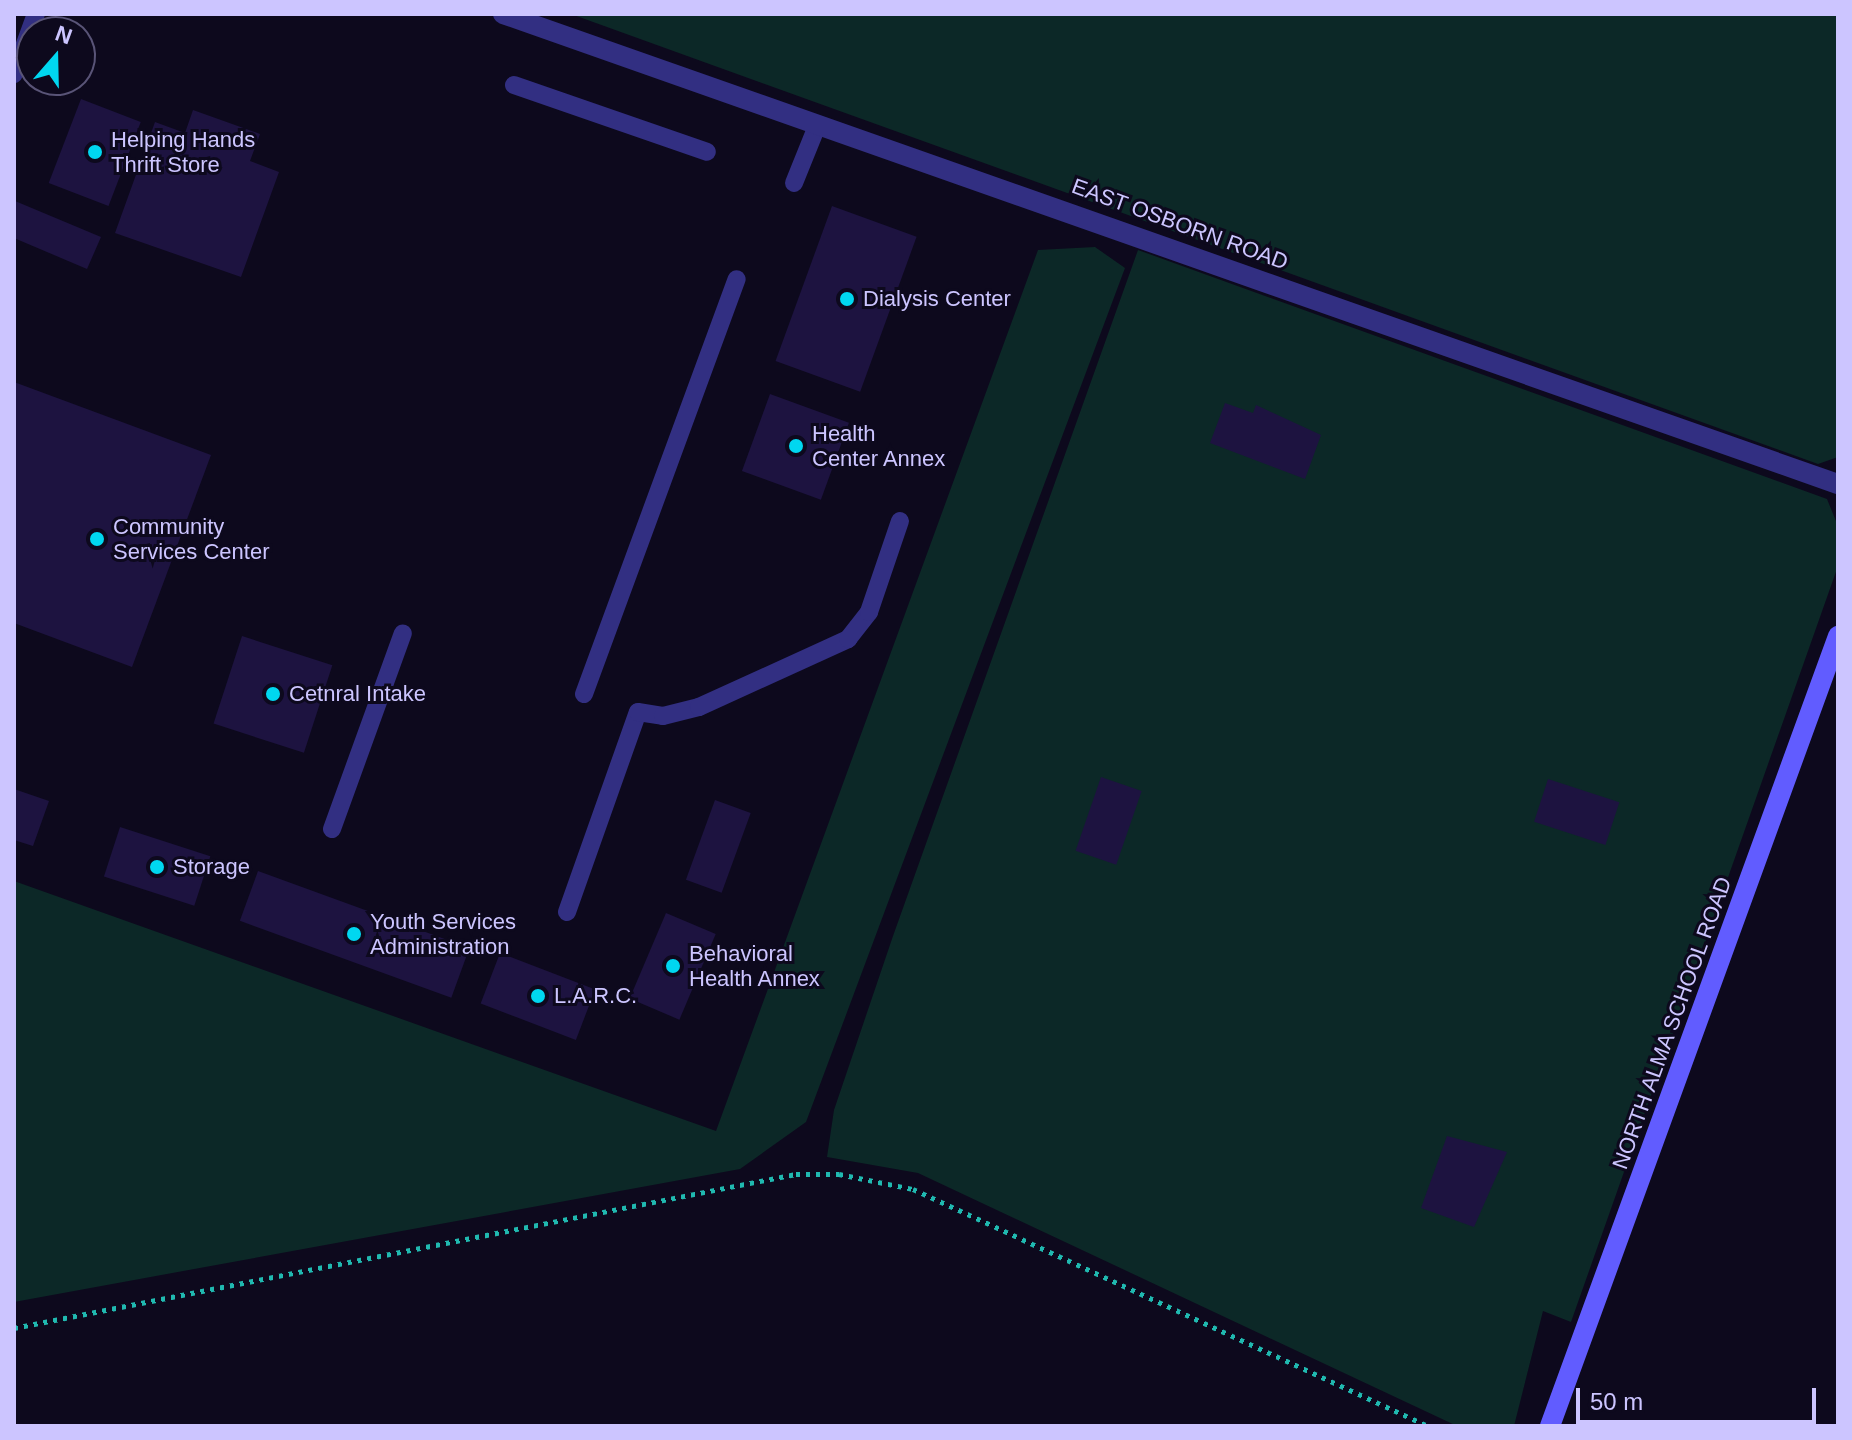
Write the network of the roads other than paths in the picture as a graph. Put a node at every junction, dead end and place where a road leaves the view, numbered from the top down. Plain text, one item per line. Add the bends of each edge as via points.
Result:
1 (36, 14) edge
2 (503, 14) edge
3 (14, 74) edge
4 (514, 85) dead end
5 (817, 126) junction
6 (707, 152) dead end
7 (794, 183) dead end
8 (737, 279) dead end
9 (1838, 484) edge
10 (900, 521) dead end
11 (403, 633) dead end
12 (1838, 636) edge
13 (584, 694) dead end
14 (332, 829) dead end
15 (567, 912) dead end
16 (1550, 1426) edge

1 - 3 lane
2 - 5 street, EAST OSBORN ROAD
4 - 6 lane
5 - 7 lane
5 - 9 street, EAST OSBORN ROAD
8 - 13 lane
10 - 15 lane via 869,612 848,639 699,707 663,716 638,712
11 - 14 lane
12 - 16 street, NORTH ALMA SCHOOL ROAD

